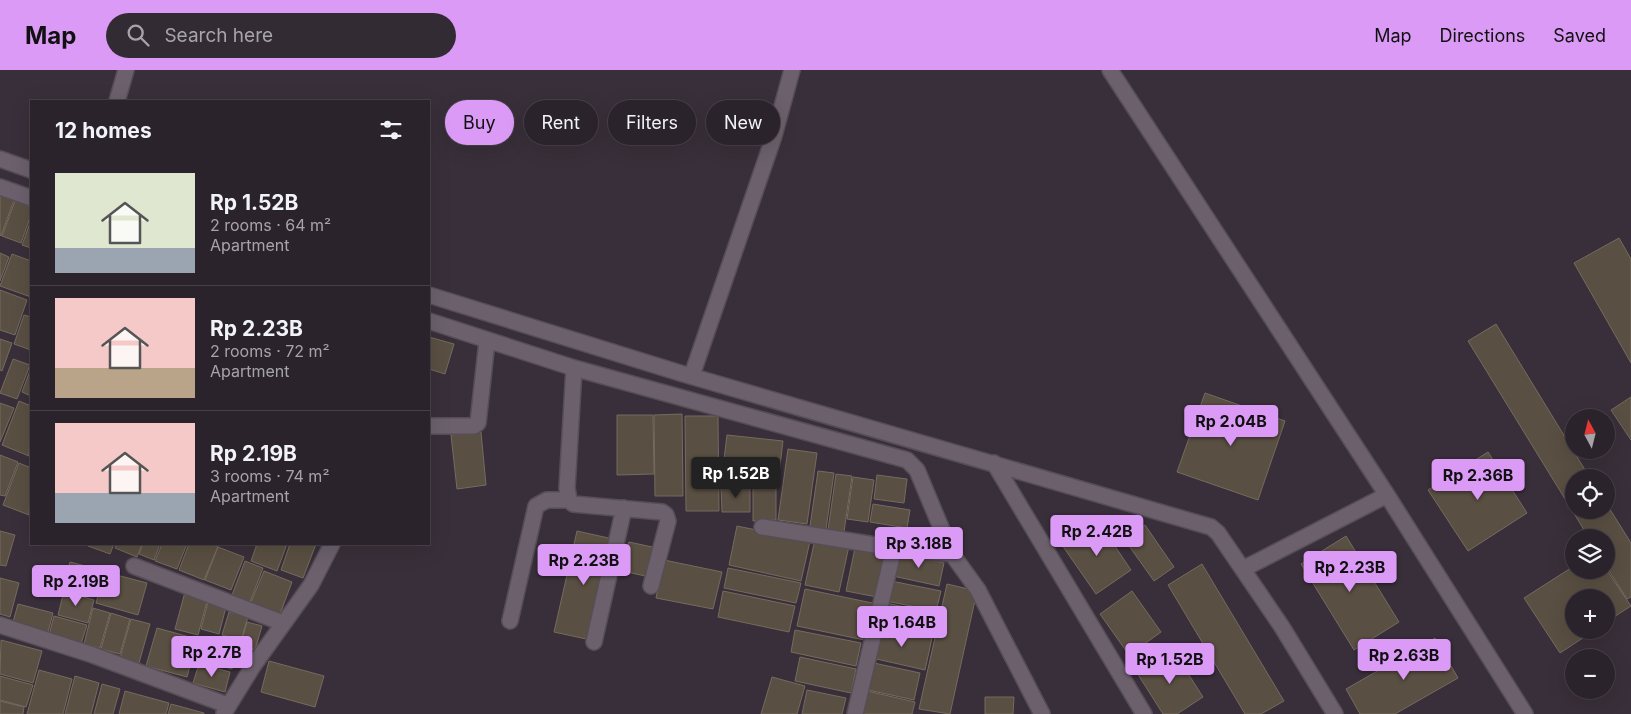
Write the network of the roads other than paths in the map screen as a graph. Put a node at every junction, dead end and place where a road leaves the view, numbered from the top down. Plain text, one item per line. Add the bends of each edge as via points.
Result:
1 (126, 70) edge
2 (792, 70) edge
3 (1110, 70) edge
4 (117, 100) edge
5 (0, 159) edge
6 (30, 170) edge
7 (0, 187) edge
8 (30, 198) edge
9 (430, 295) edge
10 (430, 321) edge
11 (487, 341) junction
12 (574, 368) junction
13 (692, 375) junction
14 (430, 426) edge
15 (994, 463) junction
16 (1387, 495) junction
17 (569, 500) junction
18 (624, 508) junction
19 (762, 526) dead end
20 (331, 545) edge
21 (894, 548) junction
22 (952, 554) junction
23 (134, 566) dead end
24 (1243, 569) junction
25 (652, 586) dead end
26 (510, 621) dead end
27 (283, 623) junction
28 (0, 625) edge
29 (594, 642) dead end
30 (225, 710) edge
31 (855, 714) edge
32 (1042, 714) edge
33 (1144, 714) edge
34 (1336, 714) edge
35 (1525, 714) edge

1 - 4 street
2 - 13 street via 774,136
3 - 16 street
5 - 6 street
7 - 8 street
9 - 13 street
10 - 11 street
11 - 12 street
11 - 14 street via 478,423 474,426
12 - 17 street
12 - 22 street via 907,460 917,470
13 - 15 street
15 - 24 street via 1211,527
15 - 33 street
16 - 24 street
16 - 35 street
17 - 18 street via 573,504
17 - 26 street via 547,500 536,506
18 - 25 street via 666,515 668,521
18 - 29 street
19 - 21 street
20 - 27 street via 311,585
21 - 22 street
21 - 31 street
22 - 32 street via 978,590
23 - 27 street
24 - 34 street
27 - 30 street
28 - 30 street via 93,655

